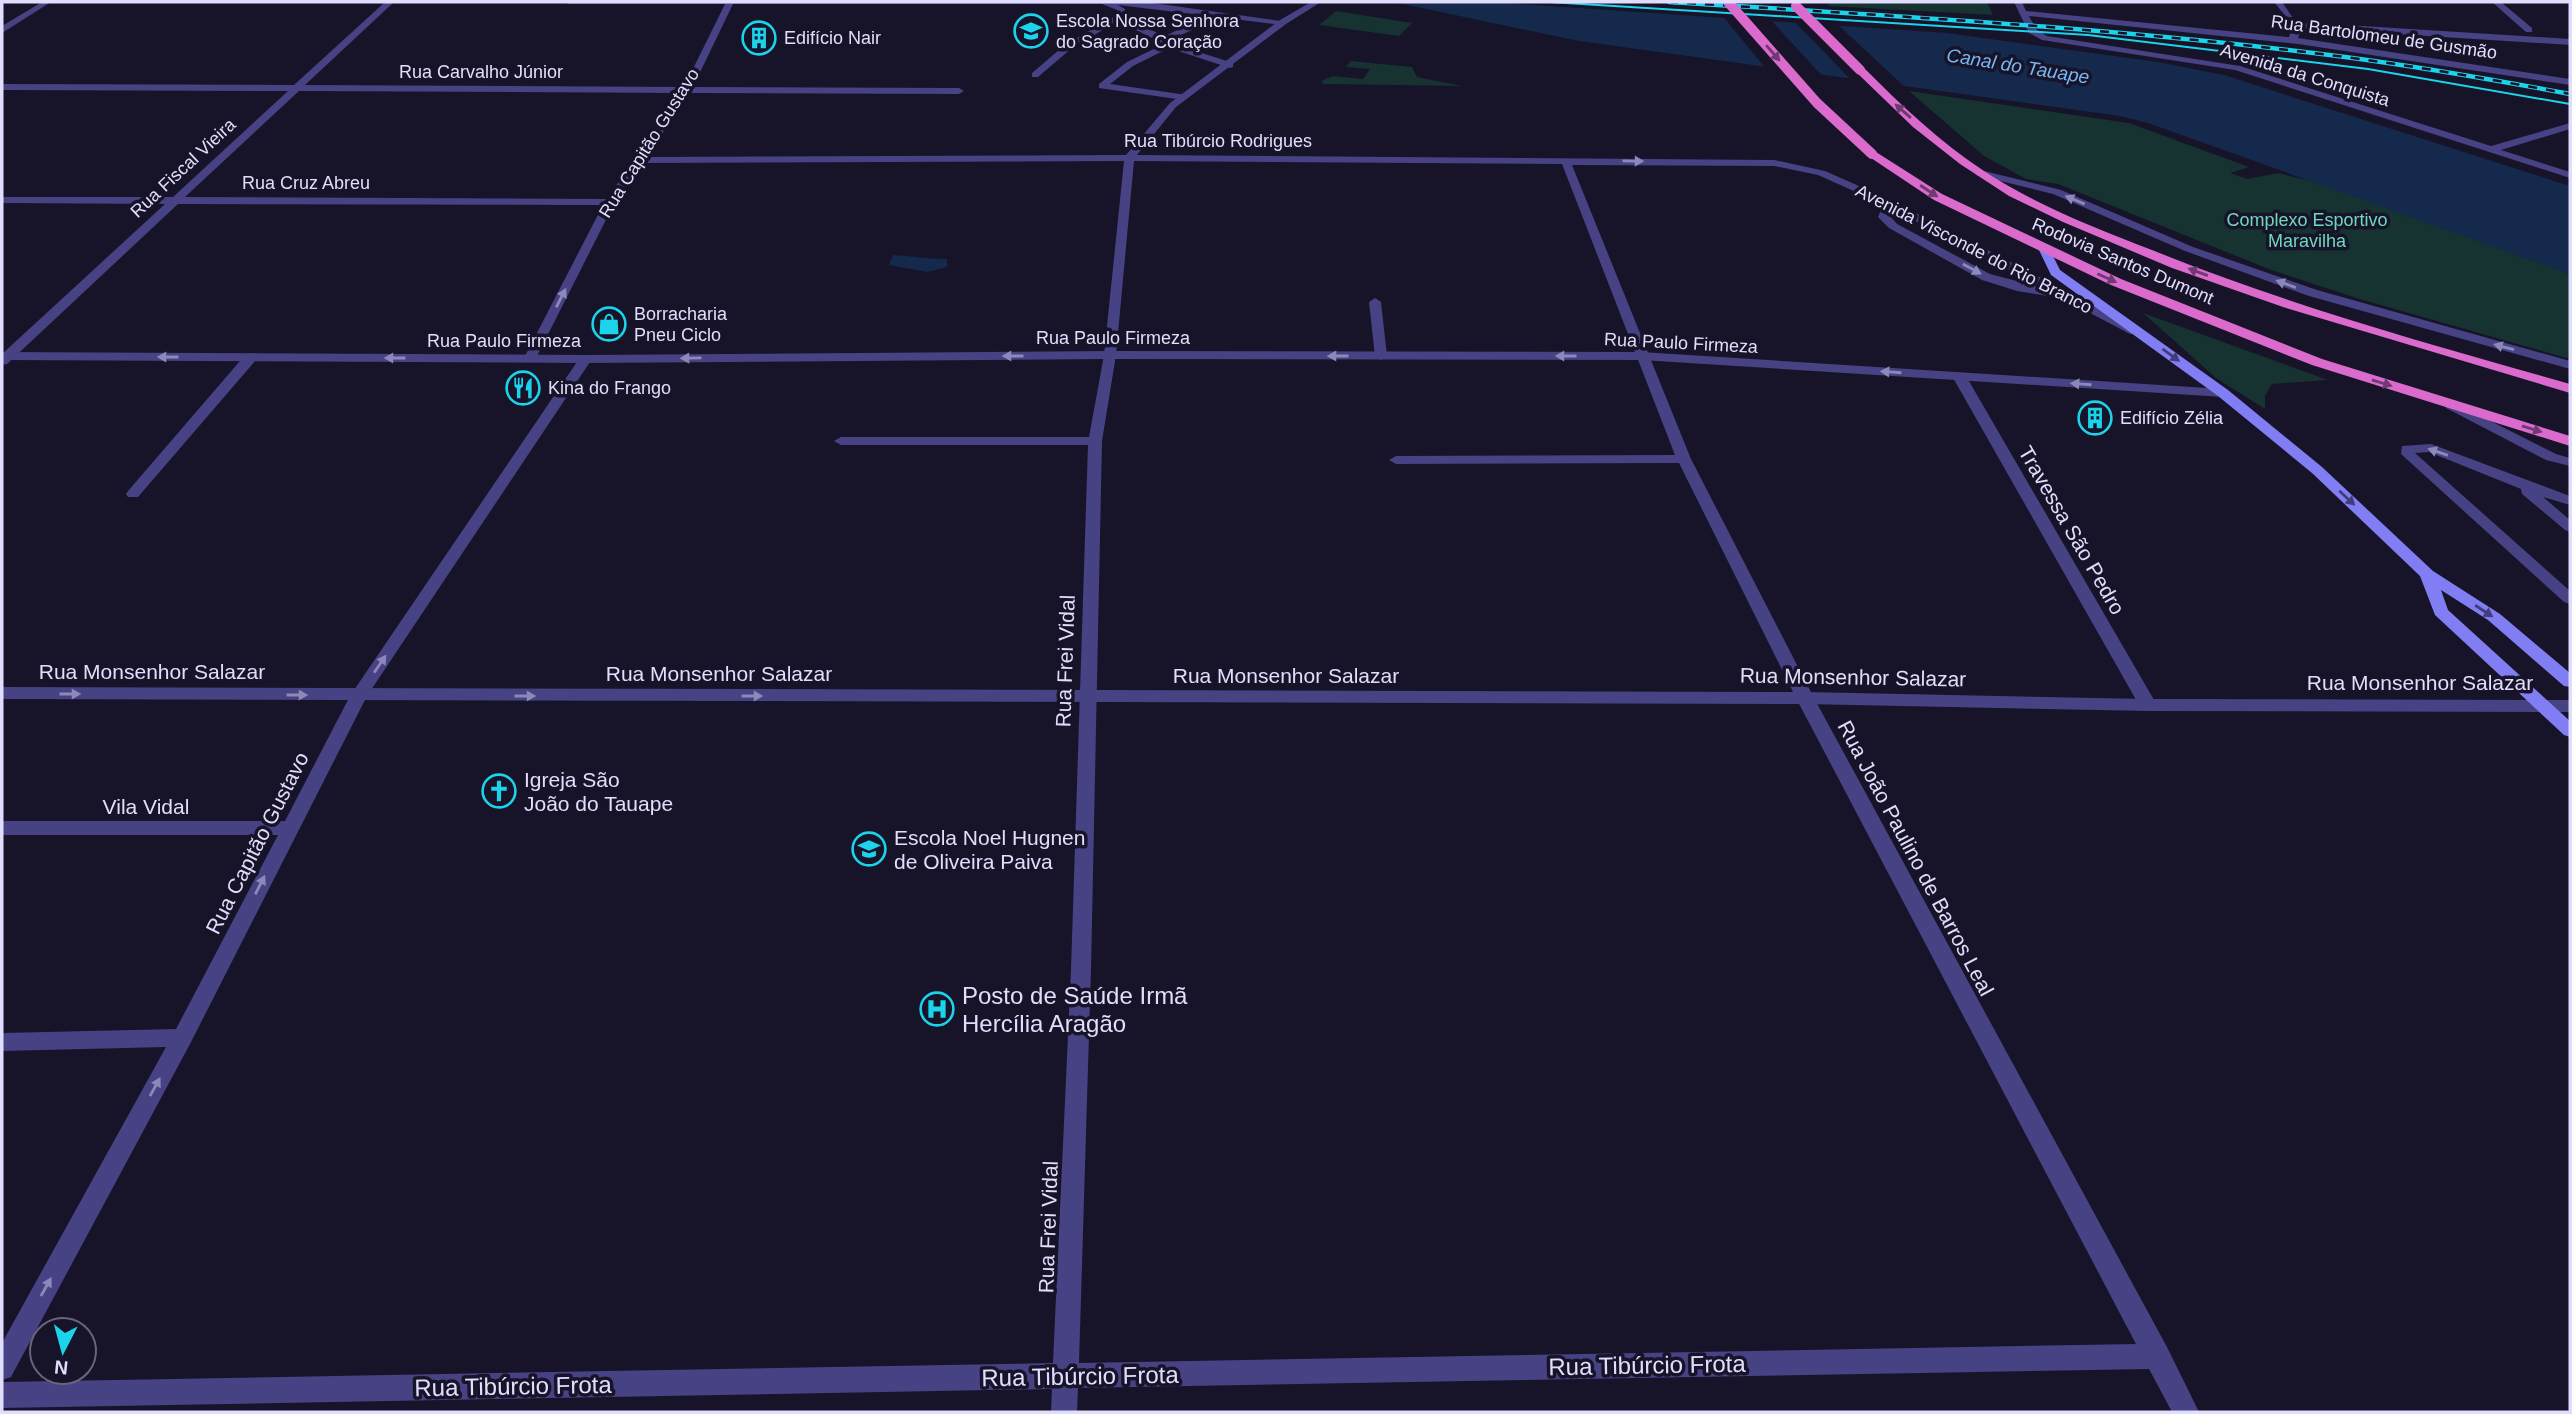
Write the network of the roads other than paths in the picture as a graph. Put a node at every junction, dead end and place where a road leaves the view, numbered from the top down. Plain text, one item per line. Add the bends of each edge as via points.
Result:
1 (47, 2) edge
2 (390, 2) edge
3 (569, 2) edge
4 (729, 2) edge
5 (1101, 2) edge
6 (1317, 2) edge
7 (1728, 2) edge
8 (2018, 2) edge
9 (2278, 2) edge
10 (2496, 2) edge
11 (1794, 3) edge
12 (2024, 13) junction
13 (1121, 16) junction
14 (2290, 16) dead end
15 (1283, 22) junction
16 (1191, 27) dead end
17 (2, 30) edge
18 (2529, 30) dead end
19 (2293, 39) junction
20 (1167, 42) junction
21 (2570, 42) edge
22 (1230, 65) junction
23 (1035, 75) dead end
24 (2570, 82) edge
25 (298, 86) junction
26 (2, 87) edge
27 (688, 89) junction
28 (959, 91) dead end
29 (1184, 97) junction
30 (2570, 126) edge
31 (2492, 149) junction
32 (1129, 158) junction
33 (636, 160) junction
34 (1564, 160) junction
35 (1800, 166) joint
36 (1980, 173) junction
37 (2570, 175) edge
38 (2, 200) edge
39 (174, 200) junction
40 (610, 202) junction
41 (1889, 203) junction
42 (2045, 250) junction
43 (2060, 293) junction
44 (1376, 302) dead end
45 (2147, 337) junction
46 (1110, 355) junction
47 (1381, 356) junction
48 (1641, 356) junction
49 (251, 357) junction
50 (4, 358) edge
51 (530, 358) junction
52 (586, 359) junction
53 (2570, 365) edge
54 (1959, 376) junction
55 (2570, 389) edge
56 (2223, 393) junction
57 (2448, 403) junction
58 (841, 441) dead end
59 (1095, 441) junction
60 (2570, 441) edge
61 (1684, 459) junction
62 (1396, 460) dead end
63 (2570, 462) edge
64 (2518, 484) junction
65 (133, 494) dead end
66 (2570, 501) edge
67 (2570, 527) edge
68 (2427, 574) junction
69 (2570, 599) edge
70 (2570, 681) edge
71 (2, 693) edge
72 (359, 696) junction
73 (1087, 697) junction
74 (1805, 698) junction
75 (2148, 705) junction
76 (2542, 705) junction
77 (2570, 706) edge
78 (2570, 731) edge
79 (2, 828) edge
80 (290, 828) junction
81 (182, 1038) junction
82 (2, 1042) edge
83 (2158, 1356) junction
84 (2, 1368) edge
85 (1065, 1376) junction
86 (2, 1395) edge
87 (1064, 1412) edge
88 (2186, 1412) edge

1 - 17 street
2 - 25 street, Rua Fiscal Vieira
3 - 4 street
4 - 5 street
4 - 27 street, Rua Capitão Gustavo
5 - 13 street via 1121,9
5 - 15 street
6 - 15 street
7 -> 42 highway, Rodovia Santos Dumont, bridge via 1817,103 1872,154 1938,197
8 - 12 street
9 - 14 street
10 - 18 street
36 -> 11 highway, Rodovia Santos Dumont, bridge via 1886,97
12 - 19 street, Rua Bartolomeu de Gusmão
12 - 31 street, Avenida da Conquista via 2036,34 2045,38 2237,68
13 - 20 street
13 - 23 street via 1069,46
15 - 22 street
16 - 20 street
19 - 21 street via 2300,26 2315,26
19 - 24 street, Rua Bartolomeu de Gusmão
20 - 22 street
20 - 29 street via 1102,86
22 - 29 street
25 - 26 street, Rua Carvalho Júnior
25 - 27 street, Rua Carvalho Júnior
25 - 39 street, Rua Fiscal Vieira
27 - 28 street, Rua Carvalho Júnior
27 - 33 street, Rua Capitão Gustavo
29 - 32 street
30 - 31 street
31 - 37 street, Avenida da Conquista
32 - 33 street, Rua Tibúrcio Rodrigues
32 - 34 street, Rua Tibúrcio Rodrigues
32 - 46 street, Rua Frei Vidal
33 - 40 street, Rua Capitão Gustavo
34 -> 35 street, Rua Tibúrcio Rodrigues
34 - 48 street, Rua João Paulino de Barros Leal
35 - 41 street, Avenida Visconde do Rio Branco
53 -> 36 street via 2313,293 2189,249 2057,192
55 -> 36 highway, Rodovia Santos Dumont via 2311,312 2195,272 2076,223
38 - 39 street, Rua Cruz Abreu
39 - 40 street, Rua Cruz Abreu
39 - 50 street, Rua Fiscal Vieira
51 -> 40 street, Rua Capitão Gustavo
41 - 43 street, Avenida Visconde do Rio Branco
41 -> 43 street via 1884,217 1893,226 1986,277
42 - 45 main road, Avenida Visconde do Rio Branco via 2055,272
42 -> 57 highway, Rodovia Santos Dumont via 2317,362
43 - 45 street, Avenida Visconde do Rio Branco
44 - 47 street
45 -> 56 main road, Avenida Visconde do Rio Branco
47 -> 46 street, Rua Paulo Firmeza
46 -> 52 street, Rua Paulo Firmeza
46 - 59 street, Rua Frei Vidal
48 -> 47 street, Rua Paulo Firmeza
54 -> 48 street, Rua Paulo Firmeza
48 - 61 street, Rua João Paulino de Barros Leal
49 -> 50 street, Rua Paulo Firmeza
51 -> 49 street, Rua Paulo Firmeza
49 - 65 street
51 - 52 street, Rua Paulo Firmeza
72 -> 52 street, Rua Capitão Gustavo
56 -> 54 street, Rua Paulo Firmeza
54 - 75 street, Travessa São Pedro
56 -> 68 main road, Avenida Visconde do Rio Branco via 2317,470
57 -> 60 highway, Rodovia Santos Dumont
57 - 63 street via 2551,457
58 - 59 street
59 - 73 street, Rua Frei Vidal
61 - 62 street
61 - 74 street, Rua João Paulino de Barros Leal
64 - 66 street
64 - 67 street
64 -> 69 street via 2431,448 2407,449
68 -> 70 main road, Avenida Visconde do Rio Branco via 2494,617
68 - 76 main road, Avenida Visconde do Rio Branco via 2441,612
71 -> 72 street, Rua Monsenhor Salazar
72 -> 73 street, Rua Monsenhor Salazar
72 - 80 street, Rua Capitão Gustavo
73 - 74 street, Rua Monsenhor Salazar
73 - 85 street, Rua Frei Vidal via 1082,969
74 - 75 street, Rua Monsenhor Salazar
74 - 83 street, Rua João Paulino de Barros Leal
75 - 76 street, Rua Monsenhor Salazar
76 - 77 street, Rua Monsenhor Salazar
76 - 78 main road, Avenida Visconde do Rio Branco
79 - 80 street, Vila Vidal
81 -> 80 street, Rua Capitão Gustavo
81 - 82 street
84 -> 81 street, Rua Capitão Gustavo
83 - 85 street, Rua Tibúrcio Frota
83 - 88 street, Rua João Paulino de Barros Leal
85 - 86 street, Rua Tibúrcio Frota
85 - 87 street, Rua Frei Vidal

